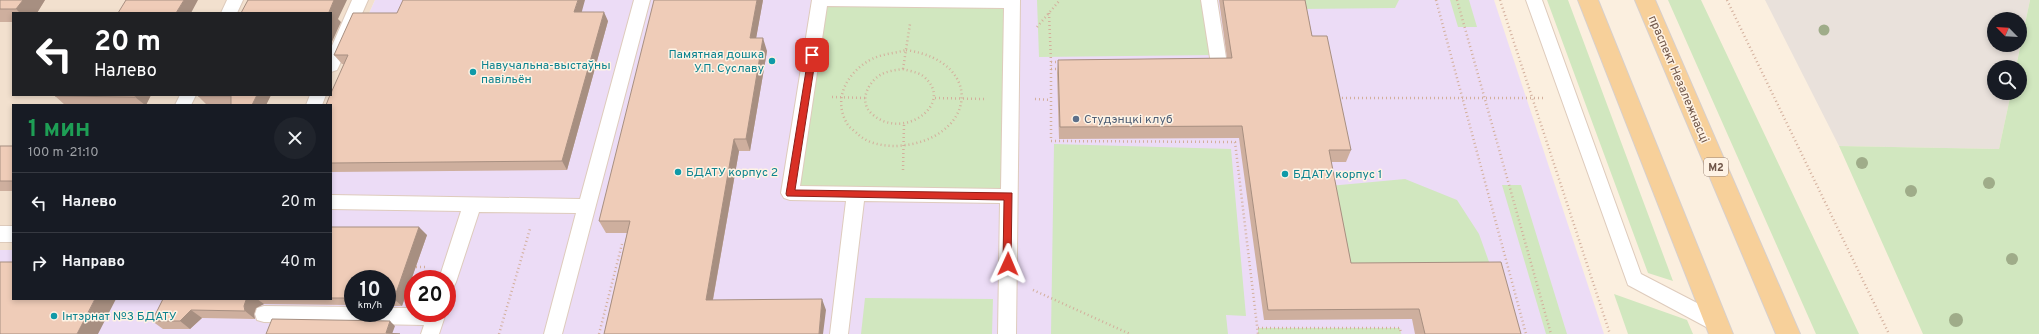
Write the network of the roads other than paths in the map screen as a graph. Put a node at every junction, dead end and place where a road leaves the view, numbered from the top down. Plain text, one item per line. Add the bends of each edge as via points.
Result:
1 (235, 0) edge
2 (360, 0) edge
3 (642, 0) edge
4 (872, 0) edge
5 (1209, 0) edge
6 (1534, 0) edge
7 (1588, 0) edge
8 (1645, 0) edge
9 (1012, 1) edge
10 (229, 12) edge
11 (332, 64) edge
12 (1219, 64) edge
13 (856, 194) junction
14 (1009, 196) junction
15 (332, 202) edge
16 (472, 205) junction
17 (587, 206) junction
18 (0, 234) edge
19 (12, 234) edge
20 (451, 270) edge
21 (264, 314) dead end
22 (404, 320) edge
23 (1719, 329) edge
24 (553, 334) edge
25 (839, 334) edge
26 (1007, 334) edge
27 (1788, 334) edge

1 - 10 lane
2 - 11 lane
3 - 17 lane
4 - 9 lane
4 - 13 lane via 820,0 790,194
5 - 12 lane
6 - 23 lane via 1634,279
7 - 23 main road
8 - 27 main road, праспект Незалежнасці / М2
9 - 14 lane
13 - 14 lane
13 - 25 lane
14 - 26 lane
15 - 16 lane
16 - 17 lane
16 - 20 lane
17 - 24 lane
18 - 19 lane
21 - 22 lane

